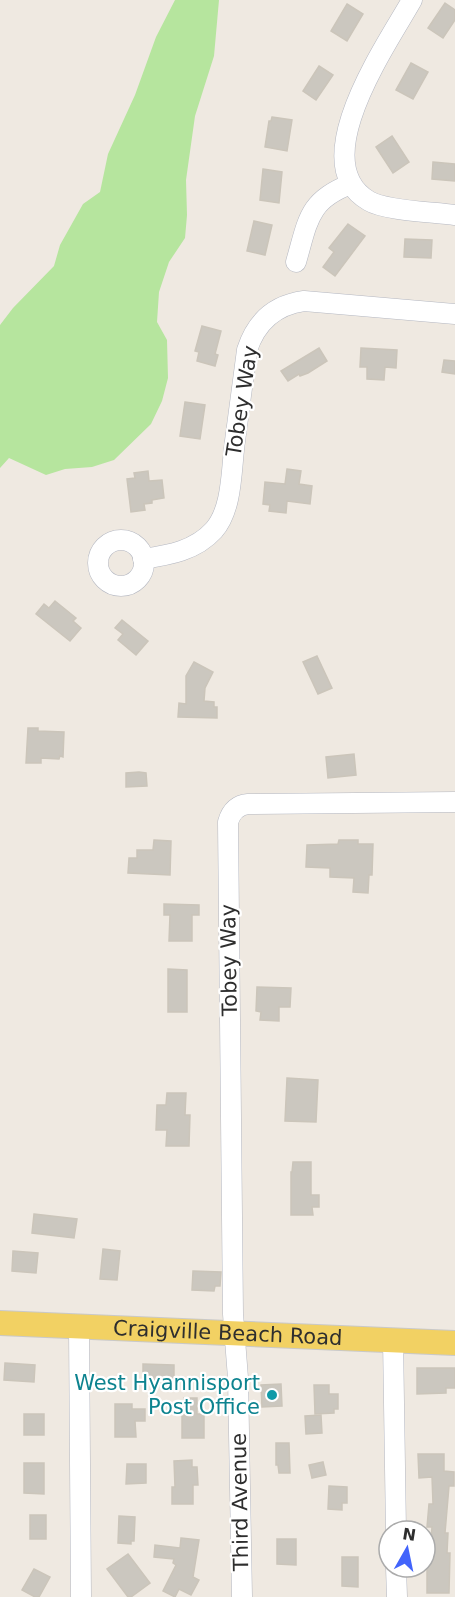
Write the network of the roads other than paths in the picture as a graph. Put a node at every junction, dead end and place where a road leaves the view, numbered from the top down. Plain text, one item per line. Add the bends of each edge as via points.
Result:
1 (412, 0) edge
2 (351, 184) junction
3 (455, 215) edge
4 (296, 262) dead end
5 (455, 314) edge
6 (143, 559) dead end
7 (455, 802) edge
8 (0, 1323) edge
9 (79, 1327) junction
10 (236, 1334) junction
11 (393, 1340) junction
12 (455, 1343) edge
13 (396, 1519) edge
14 (396, 1579) edge
15 (81, 1597) edge
16 (242, 1597) edge
17 (397, 1597) edge

1 - 2 street via 355,105 344,157
2 - 3 street via 377,204
2 - 4 street via 330,192 315,208
5 - 6 street, Tobey Way via 304,301 267,316 254,331 247,350 228,496 220,522 193,546
7 - 10 street, Tobey Way via 248,804 237,808 228,820
8 - 9 main road, Craigville Beach Road
9 - 10 main road, Craigville Beach Road
9 - 15 street
10 - 11 main road, Craigville Beach Road
10 - 16 street, Third Avenue
11 - 12 main road, Craigville Beach Road
11 - 13 street
14 - 17 street

